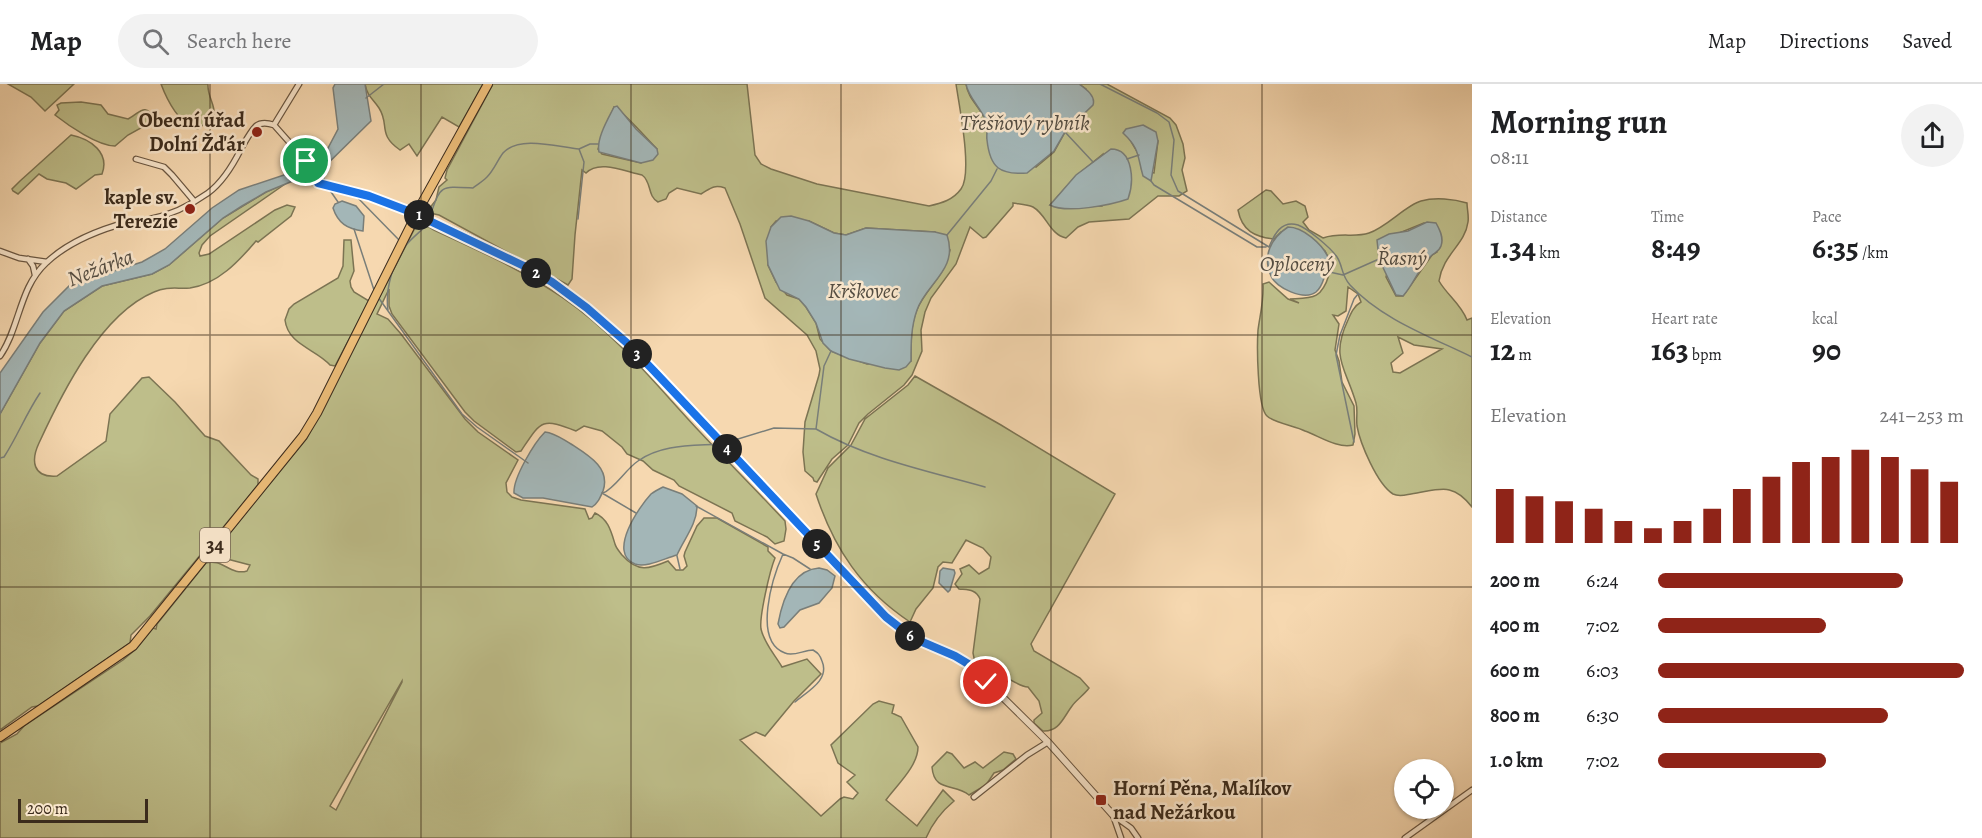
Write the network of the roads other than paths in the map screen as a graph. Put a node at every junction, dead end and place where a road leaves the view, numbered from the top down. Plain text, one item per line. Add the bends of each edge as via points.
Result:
1 (299, 84) edge
2 (488, 84) edge
3 (273, 125) junction
4 (136, 159) dead end
5 (194, 201) junction
6 (417, 214) junction
7 (0, 251) edge
8 (28, 259) junction
9 (47, 262) junction
10 (35, 276) junction
11 (0, 356) edge
12 (0, 737) edge
13 (1048, 742) junction
14 (1472, 790) edge
15 (974, 797) dead end
16 (1113, 815) junction
17 (1131, 828) junction
18 (1121, 837) edge
19 (1138, 838) edge
20 (1405, 838) edge

1 - 3 street
2 - 6 main road, 34
3 - 5 street via 256,126 220,182
3 - 6 street via 306,161 318,183
4 - 5 street via 164,167
5 - 9 street via 165,215 82,238
6 - 12 main road, 34 via 303,436 133,646
6 - 13 street via 526,267 587,308 633,350 886,617 913,638 970,665
7 - 8 street
8 - 9 street
8 - 10 street
9 - 10 street
10 - 11 street
13 - 15 street
13 - 16 street
14 - 20 street
16 - 17 street
16 - 18 street
17 - 18 street
17 - 19 street

